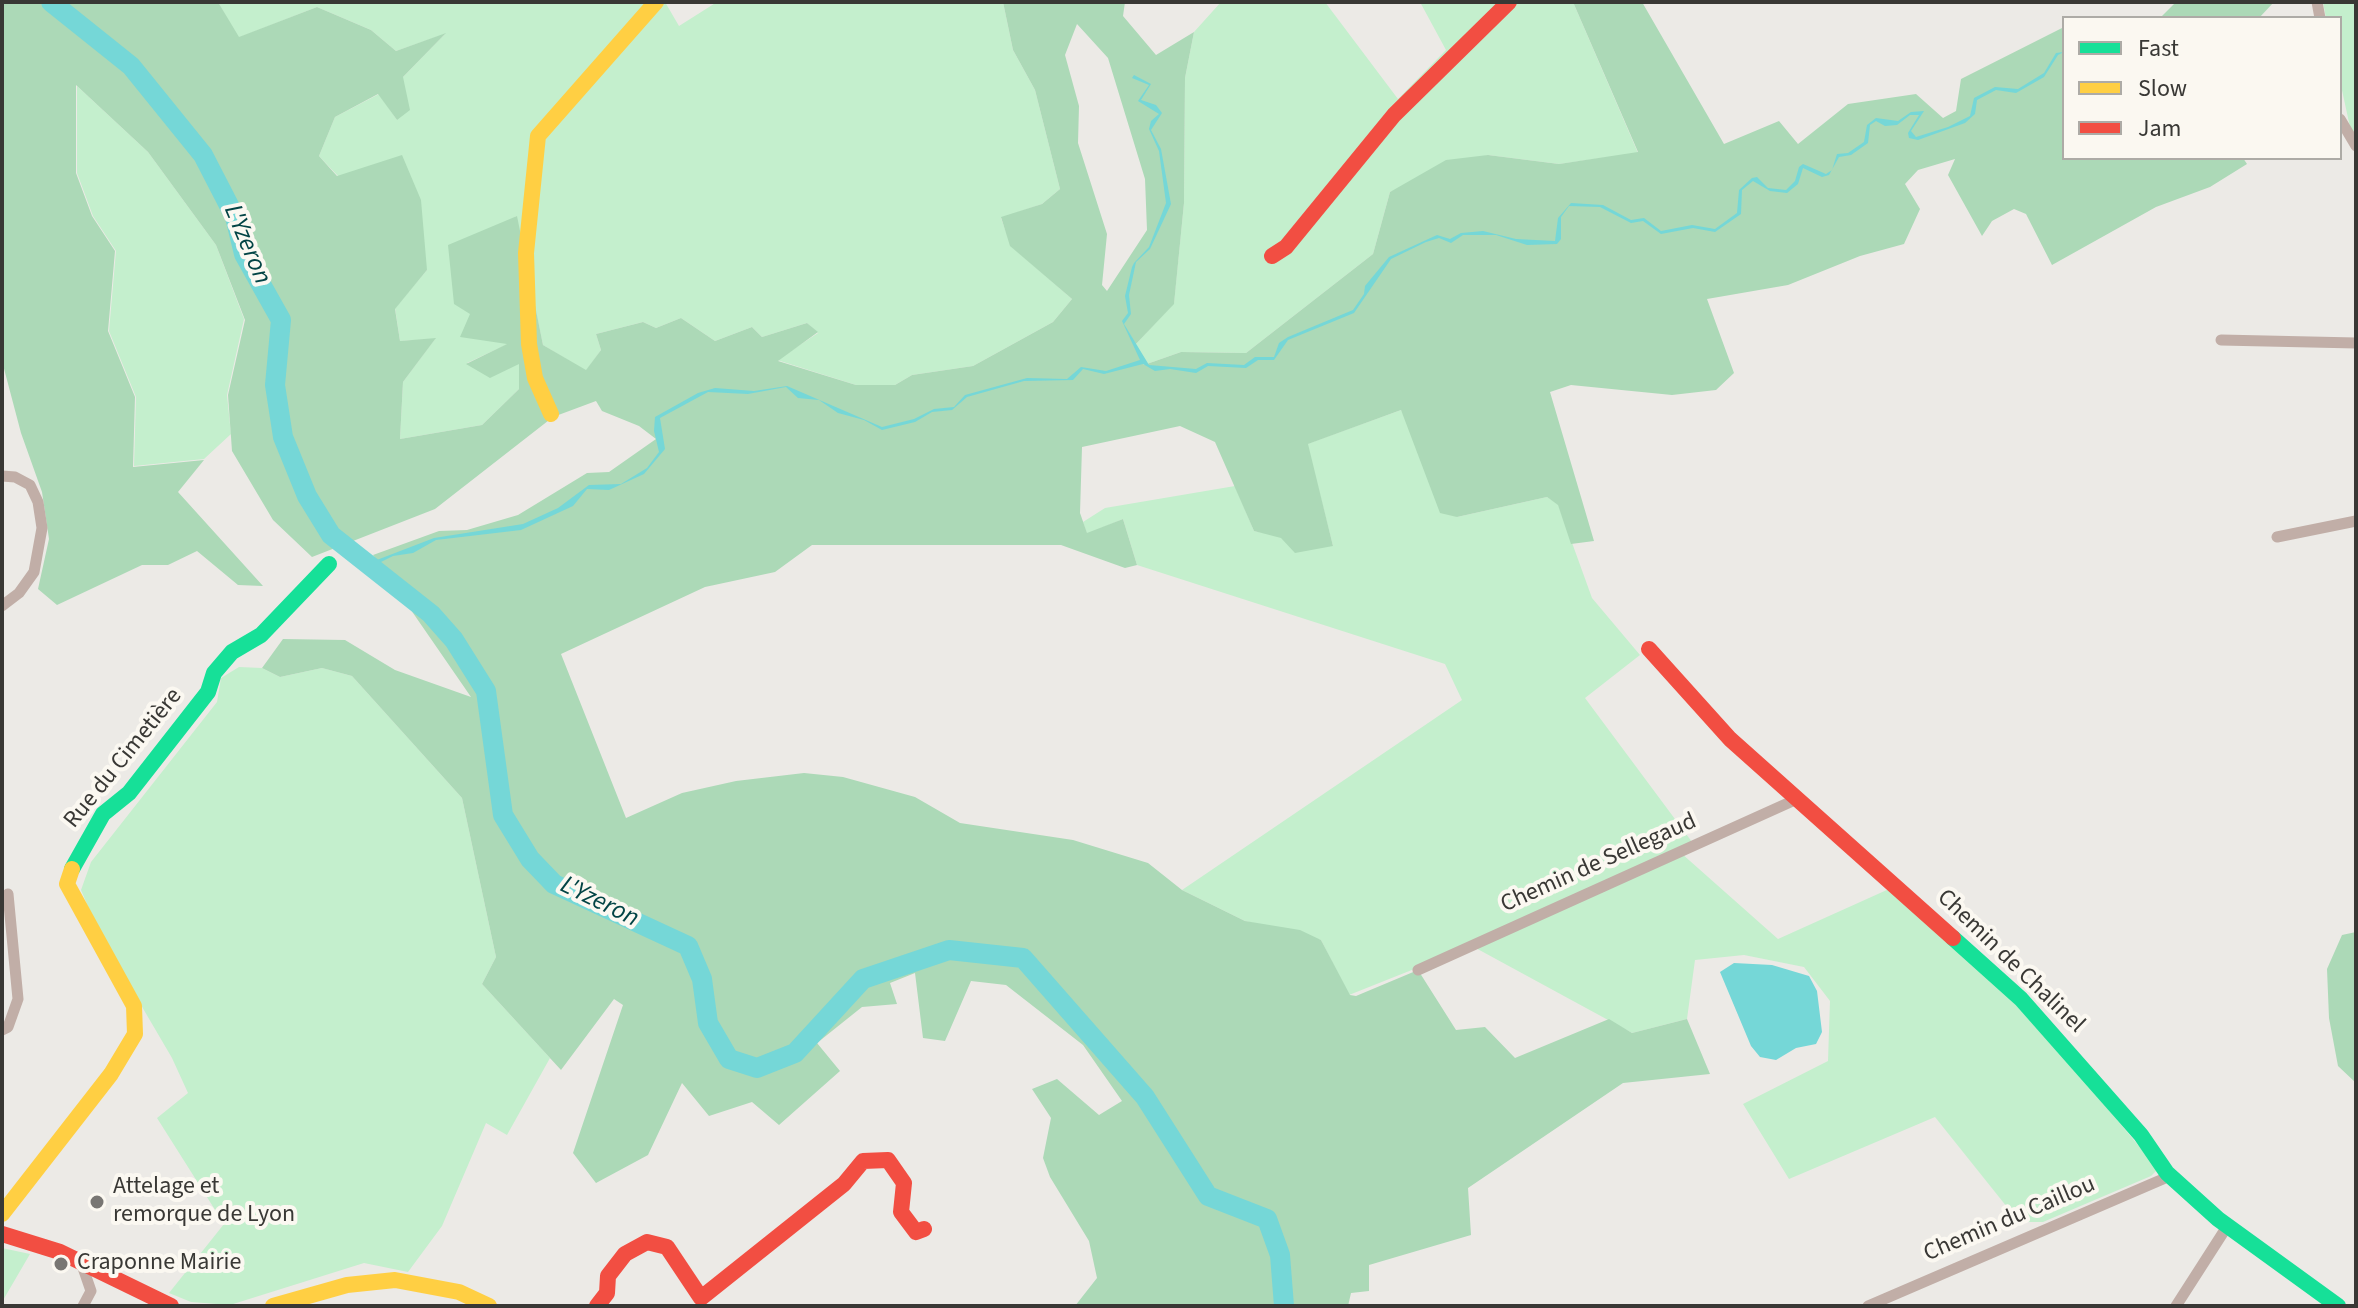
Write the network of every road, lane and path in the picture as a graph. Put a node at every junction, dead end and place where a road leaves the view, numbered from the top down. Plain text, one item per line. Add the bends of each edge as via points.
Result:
1 (656, 2) edge
2 (1509, 2) edge
3 (2342, 122) edge
4 (2356, 146) edge
5 (1272, 256) dead end
6 (2221, 340) dead end
7 (2356, 343) edge
8 (551, 414) dead end
9 (2, 476) edge
10 (2356, 521) edge
11 (2277, 537) dead end
12 (329, 564) dead end
13 (2, 606) edge
14 (1649, 649) dead end
15 (1797, 799) junction
16 (8, 894) dead end
17 (1418, 970) dead end
18 (2, 1030) edge
19 (2170, 1176) junction
20 (2, 1214) edge
21 (2228, 1225) junction
22 (924, 1229) dead end
23 (2, 1234) edge
24 (81, 1262) junction
25 (83, 1306) edge
26 (171, 1306) edge
27 (273, 1306) edge
28 (489, 1306) edge
29 (597, 1306) edge
30 (1868, 1306) edge
31 (2176, 1306) edge
32 (2338, 1306) edge

1 - 8 street via 538,136 526,253 529,344 535,378
2 - 5 street via 1394,115 1286,247
3 - 4 street
6 - 7 street
9 - 13 street via 30,485 42,528 34,572
10 - 11 street
12 - 20 street, Rue du Cimetière via 261,635 232,652 195,710 129,793 103,814 74,861 67,884 134,1006 135,1034 111,1074
14 - 15 street, Chemin de Chalinel via 1715,724
15 - 17 street, Chemin de Sellegaud
15 - 19 street, Chemin de Chalinel via 2021,999 2141,1135
16 - 18 street via 18,999
19 - 21 street, Chemin de Chalinel
19 - 30 street, Chemin du Caillou
21 - 31 street
21 - 32 street, Chemin de Chalinel
22 - 29 street via 916,1232 901,1212 904,1183 888,1160 863,1161 844,1184 701,1298 667,1247 647,1242 625,1254 608,1276 607,1293
23 - 24 street
24 - 25 street via 91,1291
24 - 26 street
27 - 28 street via 347,1285 395,1280 459,1292

